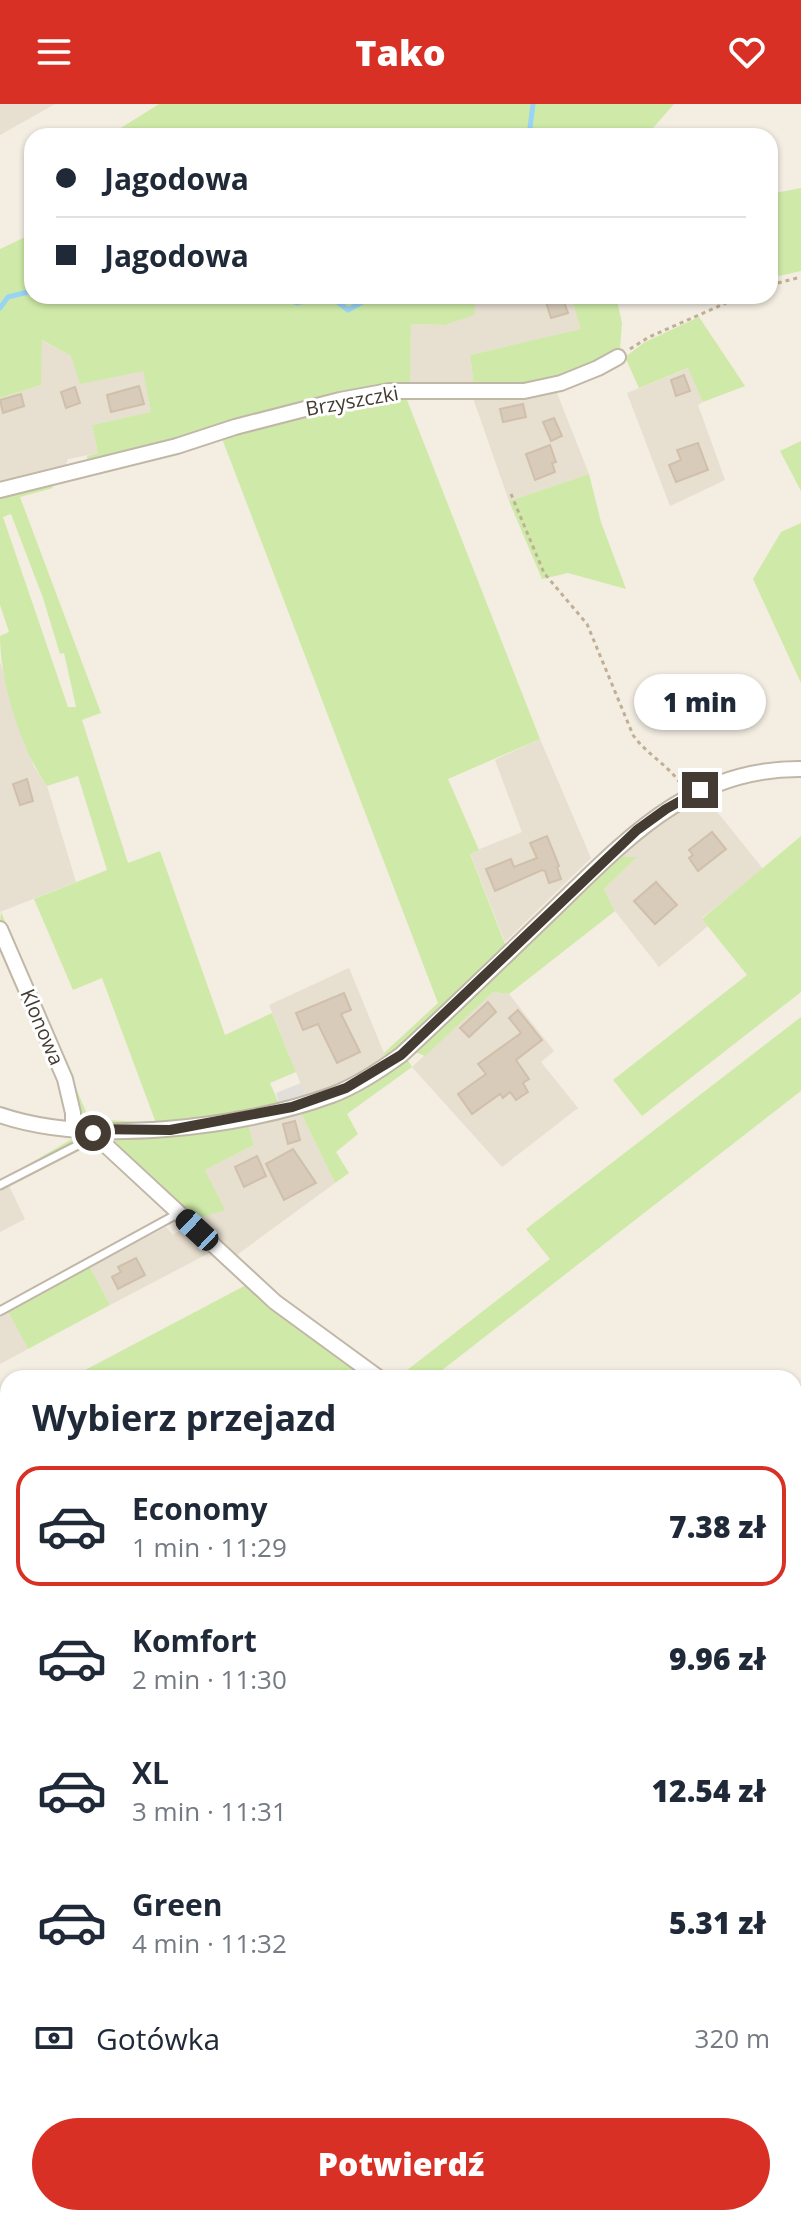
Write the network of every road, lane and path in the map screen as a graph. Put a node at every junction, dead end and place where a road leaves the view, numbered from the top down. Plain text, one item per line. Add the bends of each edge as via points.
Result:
1 (801, 277) edge
2 (778, 283) edge
3 (724, 304) edge
4 (618, 357) joint
5 (0, 490) edge
6 (511, 494) dead end
7 (801, 769) edge
8 (689, 795) junction
9 (0, 929) edge
10 (0, 1115) edge
11 (73, 1128) junction
12 (92, 1130) junction
13 (0, 1185) edge
14 (179, 1213) junction
15 (0, 1311) edge
16 (368, 1370) edge

1 - 2 path
3 - 4 path via 649,337
4 - 5 street, Brzyszczki via 561,383 524,391 389,391 340,400
6 - 8 path via 544,573 587,624 633,735
7 - 8 street via 745,774
8 - 12 street via 637,830 401,1055 360,1082 257,1115 162,1130
9 - 11 street, Klonowa via 65,1079
10 - 11 street
11 - 12 street
12 - 13 lane via 78,1145
12 - 14 street
14 - 15 lane
14 - 16 street via 275,1302

